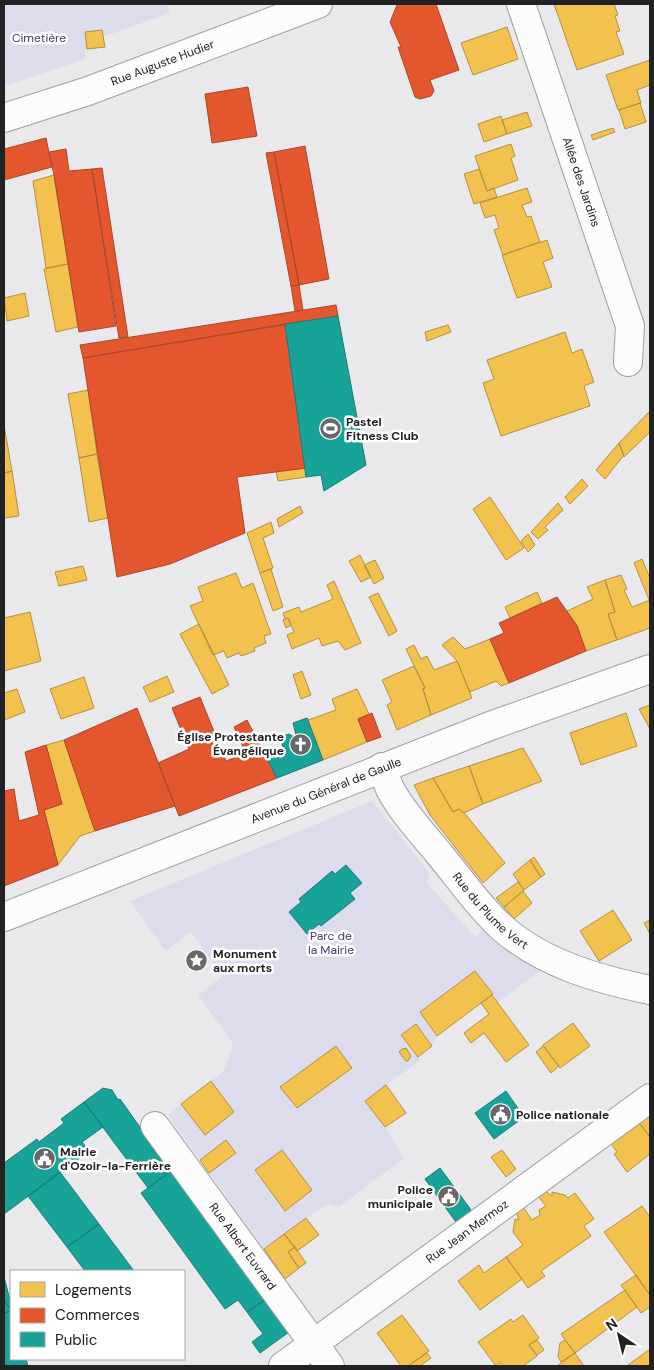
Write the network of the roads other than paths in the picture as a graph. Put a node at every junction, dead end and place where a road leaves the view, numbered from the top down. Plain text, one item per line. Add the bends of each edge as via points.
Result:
1 (318, 4) edge
2 (520, 4) edge
3 (4, 118) edge
4 (628, 362) dead end
5 (650, 669) edge
6 (382, 767) junction
7 (4, 917) edge
8 (650, 990) edge
9 (650, 1098) edge
10 (155, 1126) dead end
11 (313, 1344) junction
12 (283, 1366) edge
13 (330, 1366) edge

1 - 3 street, Rue Auguste Hudier via 88,91
2 - 4 street, Allée des Jardins via 630,326
5 - 6 street, Avenue du Général de Gaulle
6 - 7 street, Avenue du Général de Gaulle
6 - 8 street, Rue du Plume Vert via 390,788 407,813 491,917 510,934 533,950 578,971
9 - 11 street, Rue Jean Mermoz
10 - 11 street, Rue Albert Euvrard
11 - 12 street, Rue Jean Mermoz
11 - 13 street, Rue Albert Euvrard

